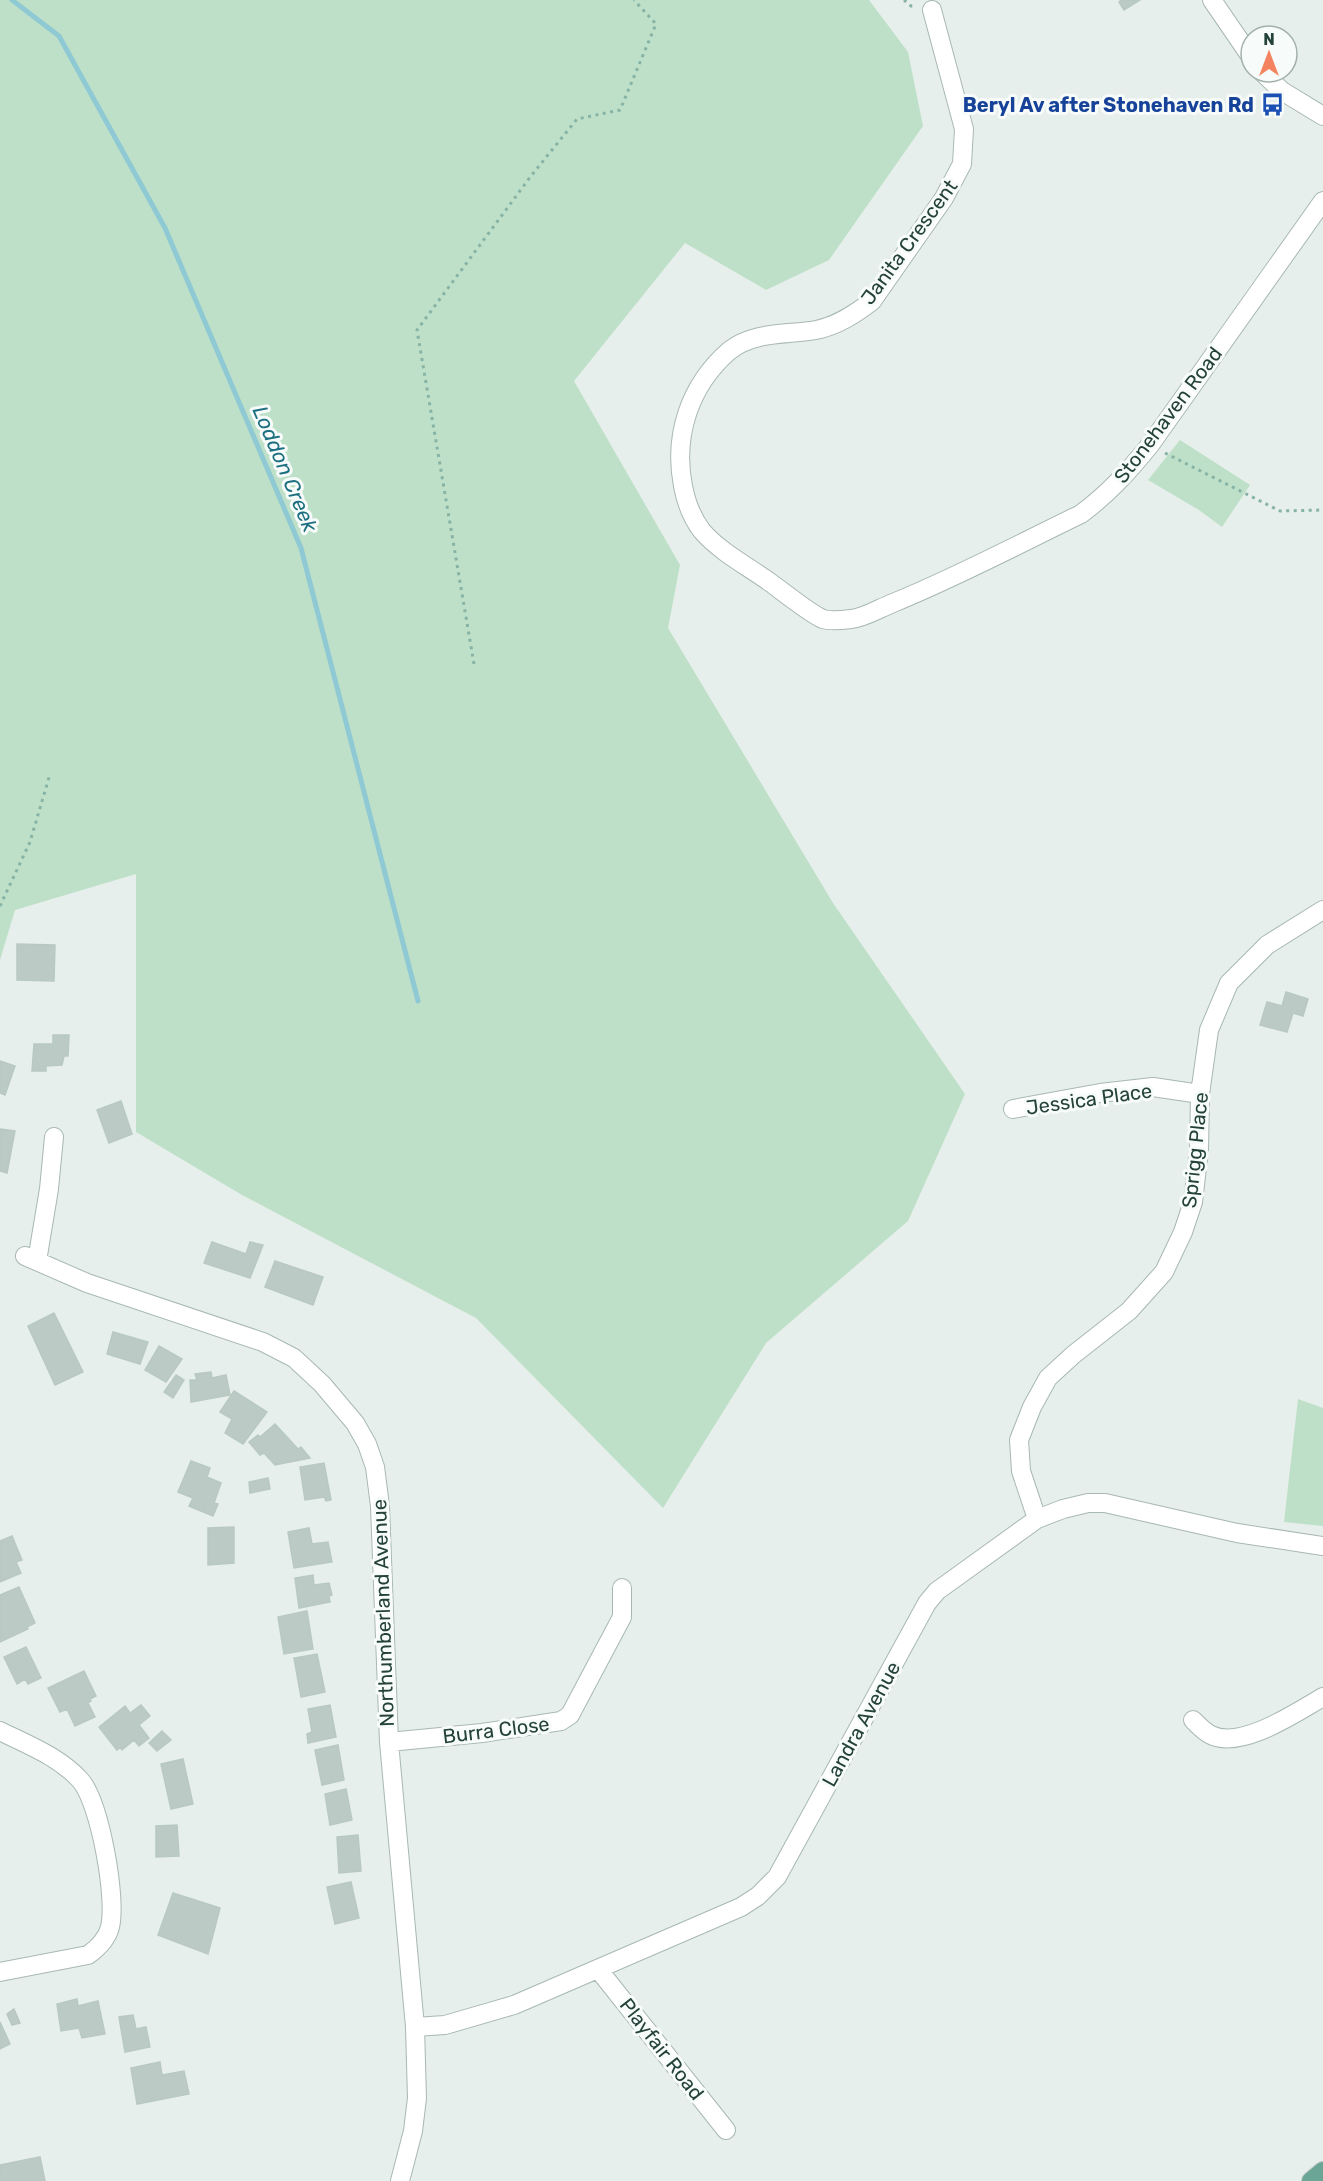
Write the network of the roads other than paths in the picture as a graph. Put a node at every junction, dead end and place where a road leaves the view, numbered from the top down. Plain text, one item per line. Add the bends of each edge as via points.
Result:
1 (1212, 0) edge
2 (932, 10) dead end
3 (1239, 39) edge
4 (1275, 84) edge
5 (1323, 116) edge
6 (1323, 201) edge
7 (797, 602) joint
8 (1323, 910) edge
9 (1200, 1094) junction
10 (1013, 1109) dead end
11 (54, 1137) dead end
12 (1037, 1519) junction
13 (1323, 1546) edge
14 (622, 1588) dead end
15 (1323, 1697) edge
16 (1193, 1720) dead end
17 (0, 1731) edge
18 (388, 1742) junction
19 (598, 1969) junction
20 (0, 1971) edge
21 (415, 2027) junction
22 (726, 2130) dead end
23 (1323, 2171) edge
24 (400, 2181) edge
25 (1311, 2181) edge

1 - 3 street
2 - 7 street, Janita Crescent via 964,129 962,164 944,198 872,301 818,330 755,337 731,350 701,385 683,422 679,461 692,515 720,547
4 - 5 street
6 - 7 street, Stonehaven Road via 1150,445 1120,481 1081,514 925,590 852,619 823,619
8 - 9 street, Sprigg Place via 1267,945 1228,983 1209,1030
9 - 10 street, Jessica Place via 1153,1088
9 - 12 street, Sprigg Place via 1193,1202 1164,1272 1129,1311 1048,1378 1019,1440 1021,1471
11 - 18 street, Northumberland Avenue via 49,1188 31,1259 87,1283 263,1342 294,1358 322,1384 367,1444 375,1467 380,1506
12 - 13 street, Landra Avenue via 1088,1503 1105,1503 1238,1533
12 - 19 street, Landra Avenue via 937,1591 927,1603 777,1877 741,1907
14 - 18 street, Burra Close via 622,1617 570,1715 561,1721
15 - 16 street via 1242,1738 1211,1735
17 - 20 street via 64,1764 90,1794 98,1818 112,1902 109,1929 97,1949 88,1955
18 - 21 street, Northumberland Avenue
19 - 21 street, Landra Avenue via 514,2005 445,2025
19 - 22 street, Playfair Road
21 - 24 street, Northumberland Avenue via 417,2108
23 - 25 main road

